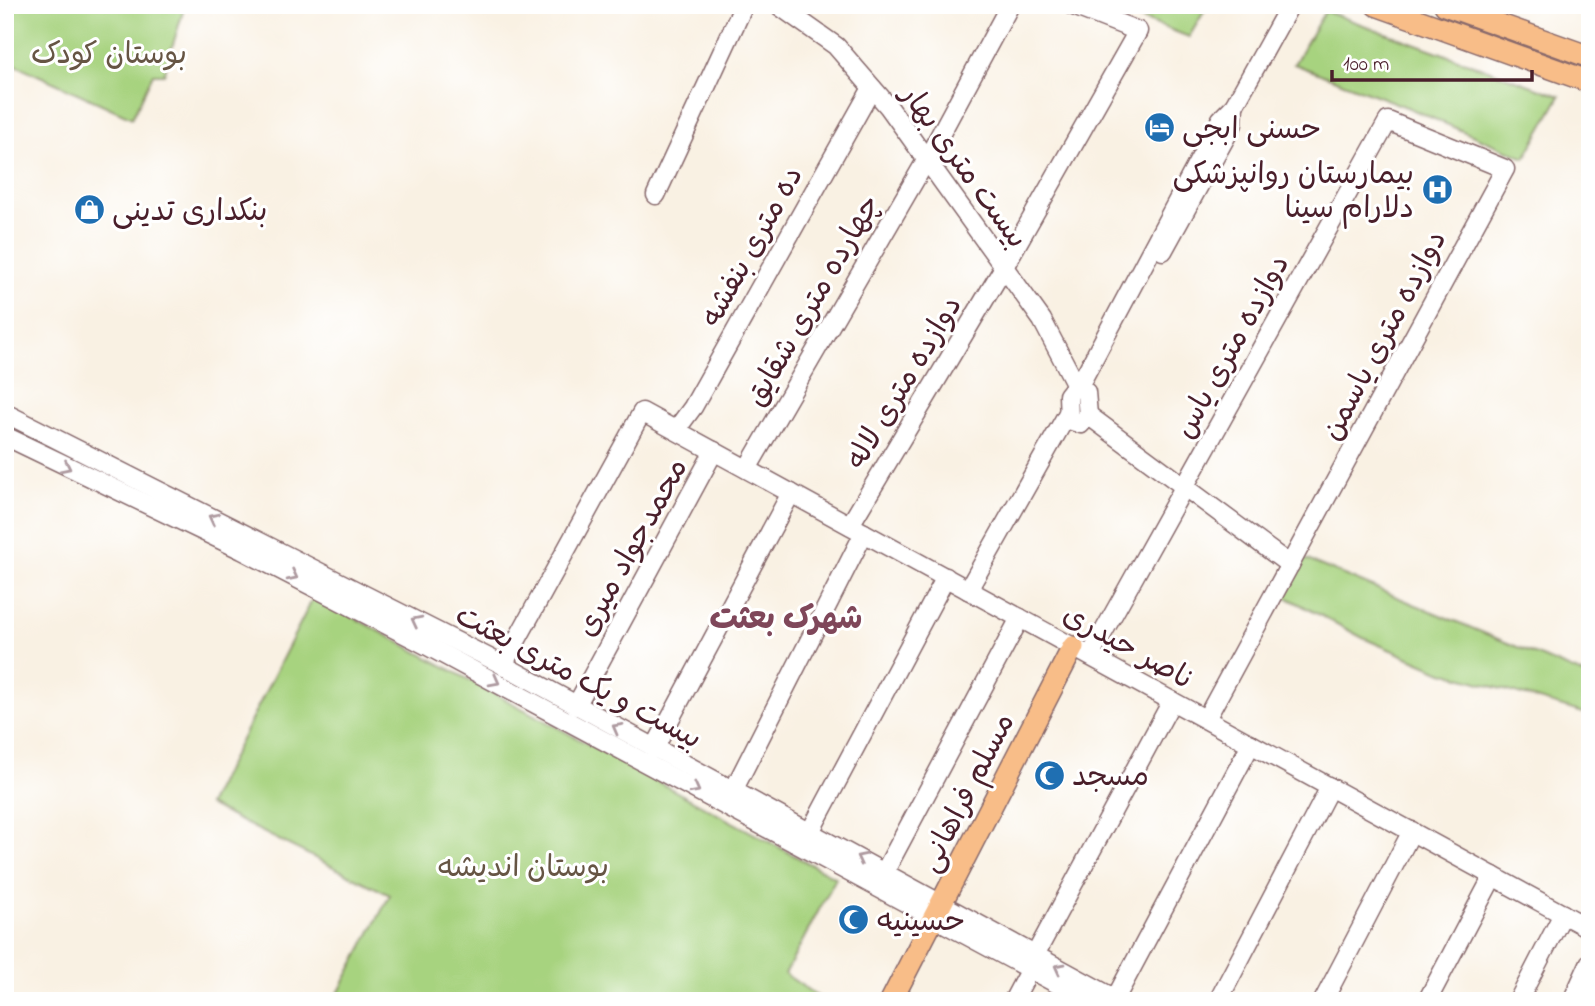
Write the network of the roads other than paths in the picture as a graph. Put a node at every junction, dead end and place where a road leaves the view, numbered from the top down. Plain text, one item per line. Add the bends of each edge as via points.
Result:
1 (744, 5) edge
2 (778, 5) edge
3 (1010, 5) edge
4 (1290, 5) edge
5 (1376, 5) edge
6 (1445, 5) edge
7 (1075, 7) edge
8 (1590, 57) edge
9 (1590, 82) edge
10 (872, 88) junction
11 (1388, 121) joint
12 (927, 159) junction
13 (656, 195) dead end
14 (1004, 267) junction
15 (1081, 388) junction
16 (5, 413) edge
17 (1068, 413) junction
18 (1088, 415) junction
19 (676, 430) junction
20 (5, 436) edge
21 (714, 451) junction
22 (747, 469) junction
23 (1184, 488) junction
24 (791, 493) junction
25 (857, 529) junction
26 (1290, 565) junction
27 (946, 577) junction
28 (968, 590) junction
29 (1020, 618) junction
30 (1082, 652) junction
31 (503, 665) junction
32 (1172, 701) junction
33 (576, 706) junction
34 (1206, 719) junction
35 (1251, 744) junction
36 (654, 749) junction
37 (1330, 787) junction
38 (733, 791) junction
39 (1412, 831) junction
40 (810, 832) junction
41 (885, 871) junction
42 (1493, 876) junction
43 (939, 910) junction
44 (1563, 914) junction
45 (1590, 929) edge
46 (1032, 962) junction
47 (1590, 962) edge
48 (1117, 1000) edge
49 (891, 1001) edge
50 (1013, 1001) edge
51 (1089, 1001) edge
52 (1218, 1001) edge
53 (1323, 1001) edge
54 (1427, 1001) edge
55 (1518, 1001) edge
56 (1572, 1001) edge

1 - 13 street
2 - 10 street, بیست متری بهار via 836,46
3 - 12 street, چهارده متری شقایق
4 - 15 street via 1234,106 1233,124
5 - 9 main road
6 - 8 main road
7 - 14 street, دوازده متری لاله via 1138,31
10 - 12 street, بیست متری بهار
10 - 19 street, ده متری بنفشه
11 - 23 street, دوازده متری یاس
11 - 26 street, دوازده متری یاسمن via 1505,169
12 - 14 street, بیست متری بهار
12 - 22 street, چهارده متری شقایق
14 - 15 street, بیست متری بهار via 1042,320
14 - 25 street, دوازده متری لاله
15 - 17 street via 1068,395
15 - 18 street
31 -> 16 street, بیست و یک متری بعثت
17 - 18 street via 1077,424
17 - 28 street
18 - 23 street
19 - 21 street, ناصر حیدری
19 - 31 street, ناصر حیدری via 642,412
20 -> 43 street, بیست و یک متری بعثت via 243,550
21 - 22 street, ناصر حیدری
21 - 33 street, محمدجواد میری
22 - 24 street, ناصر حیدری
23 - 26 street
23 - 30 street, دوازده متری یاس
24 - 25 street, ناصر حیدری
24 - 36 street
25 - 27 street, ناصر حیدری
25 - 38 street, دوازده متری لاله
26 - 34 street
27 - 28 street, ناصر حیدری
27 - 40 street
28 - 29 street, ناصر حیدری
29 - 30 street, ناصر حیدری
29 - 41 street
30 - 32 street, ناصر حیدری
30 - 43 main road, مسلم فراهانی
31 - 33 street, بیست و یک متری بعثت
32 - 34 street, ناصر حیدری
32 - 46 street
36 -> 33 street, بیست و یک متری بعثت
34 - 35 street, ناصر حیدری
35 - 37 street, ناصر حیدری
35 - 48 street
36 - 38 street, بیست و یک متری بعثت
37 - 39 street, ناصر حیدری
37 - 52 street
38 - 40 street, بیست و یک متری بعثت
39 - 42 street, ناصر حیدری
39 - 53 street
41 -> 40 street, بیست و یک متری بعثت
41 - 43 street, بیست و یک متری بعثت
42 - 44 street, ناصر حیدری
42 - 54 street
43 - 46 street, بیست و یک متری بعثت
43 - 49 main road, مسلم فراهانی
44 - 45 street, ناصر حیدری
44 - 55 street
48 -> 46 street, بیست و یک متری بعثت
46 - 50 street
46 - 51 street, بیست و یک متری بعثت
47 - 56 street

